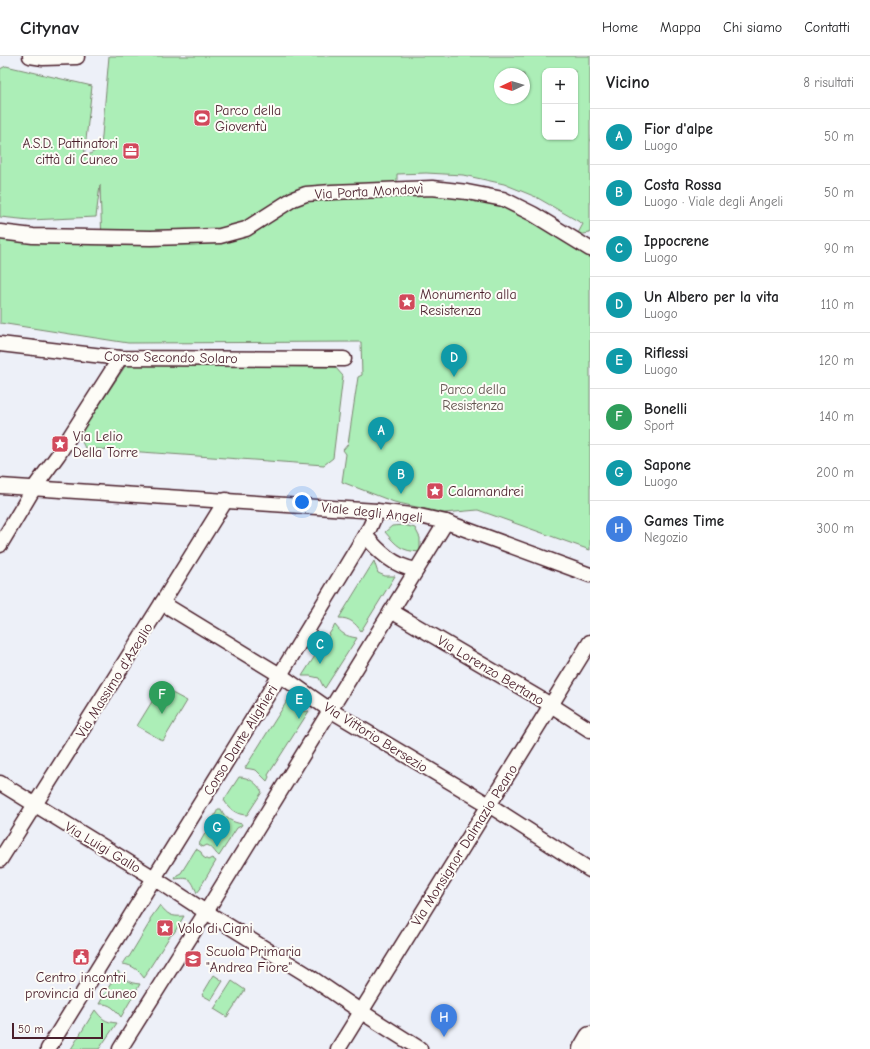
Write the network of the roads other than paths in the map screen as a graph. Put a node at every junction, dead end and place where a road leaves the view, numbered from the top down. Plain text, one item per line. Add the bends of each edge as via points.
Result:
1 (30, 56) edge
2 (77, 57) dead end
3 (0, 232) edge
4 (590, 249) edge
5 (0, 344) edge
6 (120, 358) junction
7 (344, 359) dead end
8 (0, 486) edge
9 (34, 488) junction
10 (226, 500) junction
11 (377, 511) junction
12 (446, 522) junction
13 (365, 535) junction
14 (0, 545) edge
15 (416, 570) junction
16 (590, 575) edge
17 (162, 603) junction
18 (391, 611) junction
19 (590, 642) edge
20 (280, 675) junction
21 (551, 706) junction
22 (330, 710) junction
23 (590, 730) edge
24 (0, 783) edge
25 (35, 805) junction
26 (489, 806) junction
27 (0, 860) edge
28 (590, 870) edge
29 (154, 878) junction
30 (206, 912) junction
31 (360, 1011) junction
32 (590, 1037) edge
33 (48, 1049) edge
34 (120, 1049) edge
35 (338, 1049) edge
36 (420, 1049) edge
37 (583, 1049) edge

1 - 2 street
3 - 4 street, Via Porta Mondovì via 33,236 220,236 246,229 293,199 306,194 432,188 503,199
5 - 6 street, Corso Secondo Solaro
6 - 7 street, Corso Secondo Solaro
6 - 9 street
8 - 9 street, Viale degli Angeli
9 - 10 street, Viale degli Angeli
9 - 14 street
10 - 11 street, Viale degli Angeli
10 - 17 street, Via Massimo d'Azeglio
11 - 12 street, Viale degli Angeli
11 - 13 street, Corso Dante Alighieri
12 - 15 street
12 - 16 street, Viale degli Angeli
13 - 15 street via 388,558 403,567
13 - 20 street, Corso Dante Alighieri
15 - 18 street
17 - 20 street, Via Vittorio Bersezio
17 - 25 street, Via Massimo d'Azeglio
18 - 21 street, Via Lorenzo Bertano
18 - 22 street
19 - 21 street, Via Monsignor Dalmazio Peano
20 - 22 street, Via Vittorio Bersezio
20 - 29 street, Corso Dante Alighieri
21 - 23 street, Via Lorenzo Bertano
21 - 26 street, Via Monsignor Dalmazio Peano
22 - 26 street, Via Vittorio Bersezio
22 - 30 street
24 - 25 street, Via Luigi Gallo
25 - 27 street, Via Massimo d'Azeglio
25 - 29 street, Via Luigi Gallo
26 - 28 street, Via Vittorio Bersezio
26 - 31 street, Via Monsignor Dalmazio Peano
29 - 30 street, Via Luigi Gallo
29 - 33 street, Corso Dante Alighieri
30 - 31 street, Via Luigi Gallo
30 - 34 street
31 - 35 street, Via Monsignor Dalmazio Peano
31 - 36 street, Via Luigi Gallo
32 - 37 street

